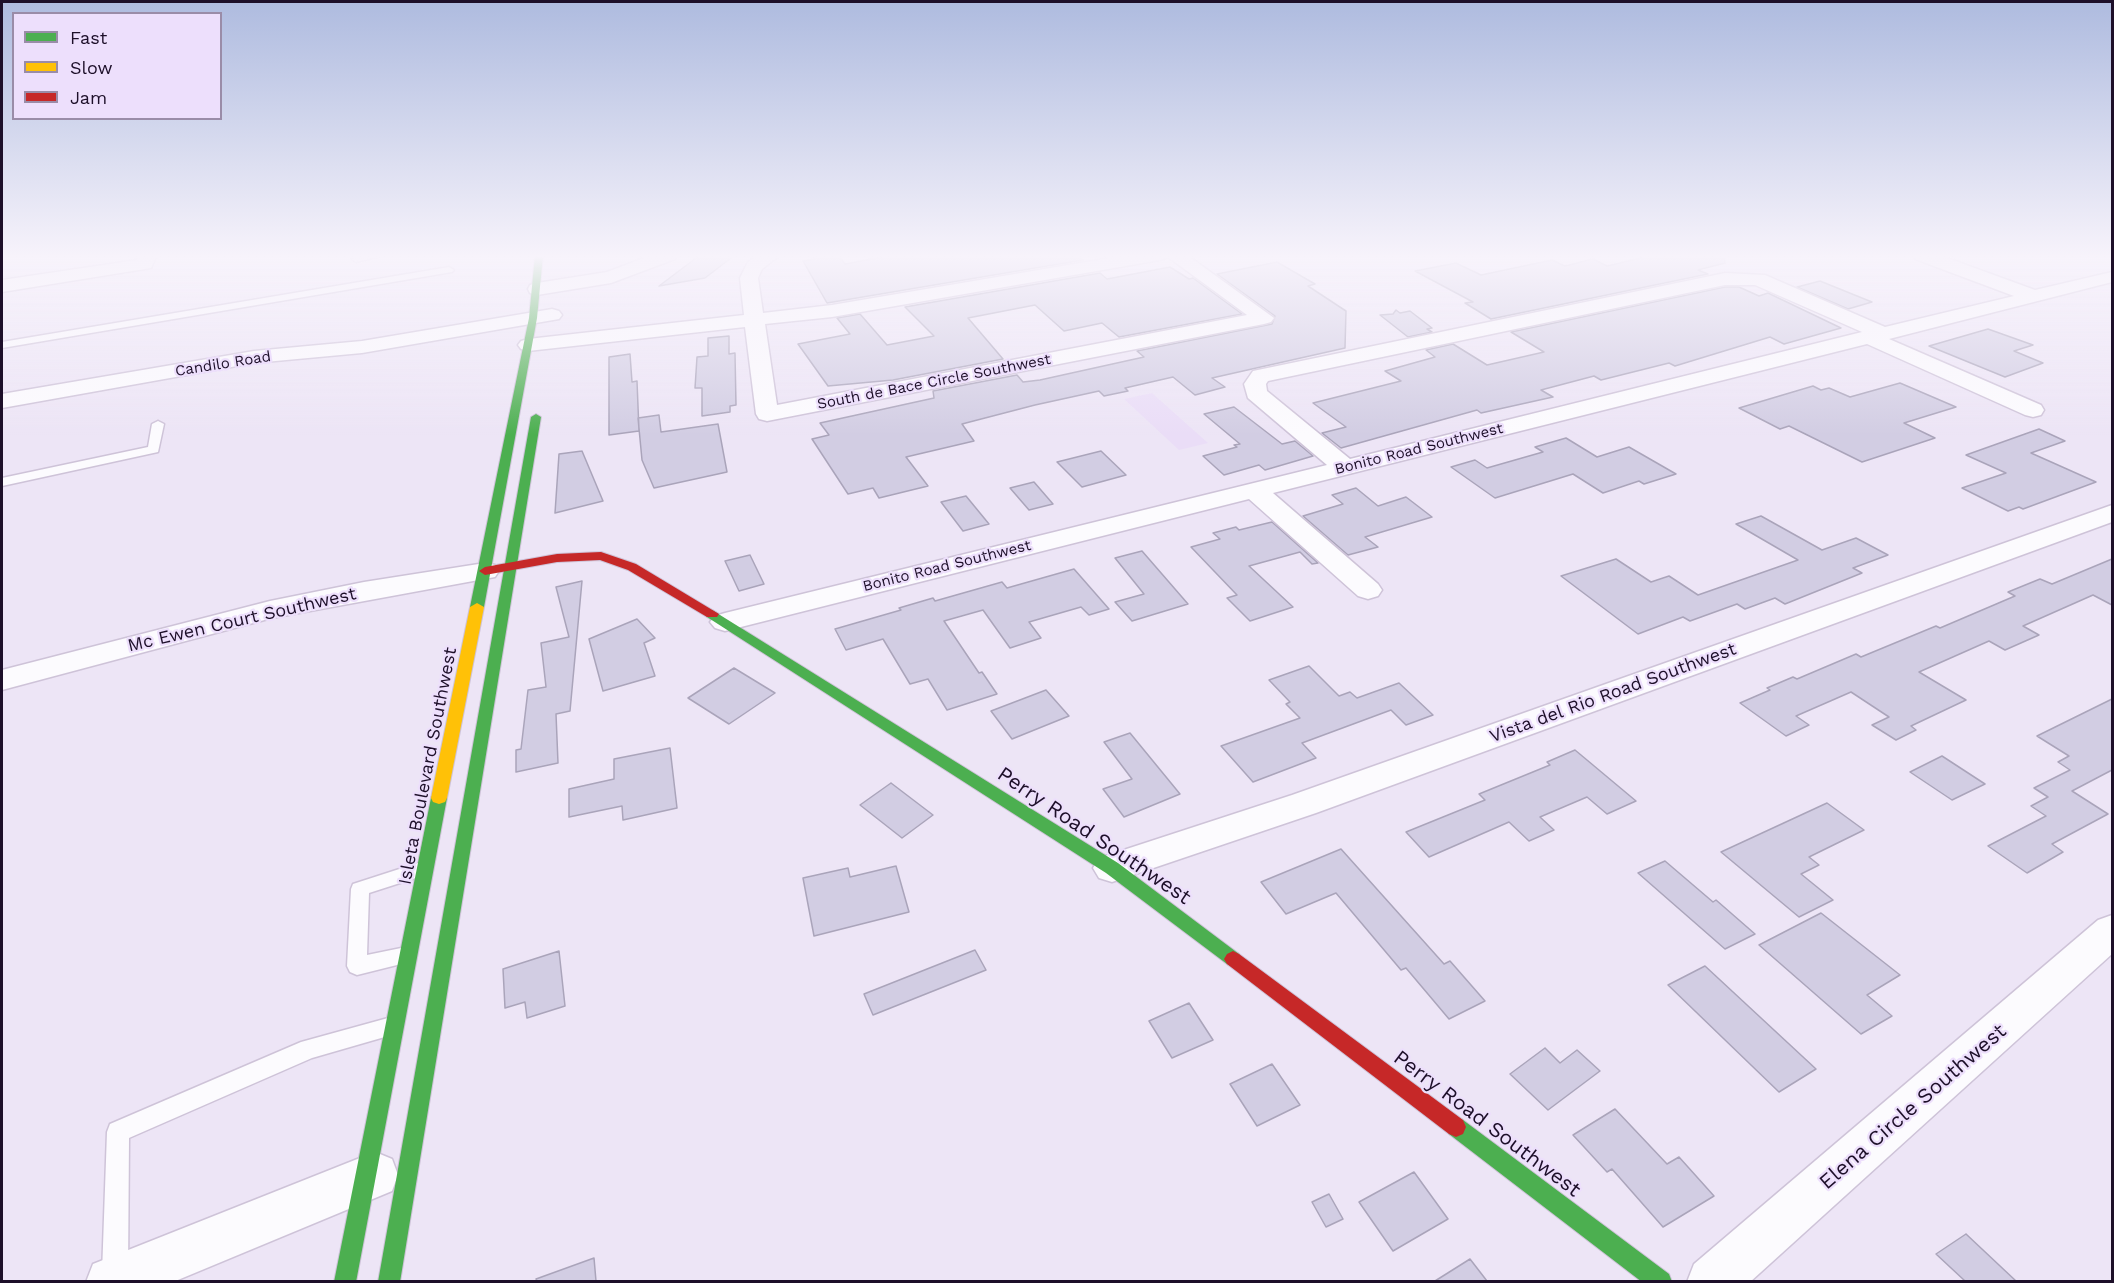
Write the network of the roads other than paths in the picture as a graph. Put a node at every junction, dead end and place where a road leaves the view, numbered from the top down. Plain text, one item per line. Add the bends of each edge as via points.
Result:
1 (182, 315) edge
2 (491, 315) edge
3 (543, 315) edge
4 (550, 315) edge
5 (753, 315) edge
6 (798, 315) edge
7 (1260, 315) edge
8 (1553, 315) edge
9 (1832, 315) edge
10 (1958, 315) edge
11 (754, 321) junction
12 (1875, 336) junction
13 (2, 345) edge
14 (528, 345) junction
15 (547, 349) junction
16 (2, 401) edge
17 (539, 402) dead end
18 (2033, 410) dead end
19 (158, 424) dead end
20 (1345, 467) junction
21 (2, 482) edge
22 (1254, 490) junction
23 (2112, 513) edge
24 (498, 568) junction
25 (1368, 590) dead end
26 (725, 621) junction
27 (2, 680) edge
28 (427, 867) junction
29 (1112, 868) junction
30 (2112, 930) edge
31 (410, 954) junction
32 (396, 1024) junction
33 (387, 1172) junction
34 (112, 1281) edge
35 (345, 1281) edge
36 (389, 1281) edge
37 (1661, 1281) edge
38 (1712, 1281) edge

1 - 13 lane
2 - 16 street, Candilo Road via 362,347 254,357
3 - 14 main road, Isleta Boulevard Southwest
4 - 15 main road, Isleta Boulevard Southwest
5 - 11 street
6 - 11 street
7 - 11 street, South de Bace Circle Southwest via 1264,318 767,414
8 - 20 street via 1261,376 1255,384 1256,393
9 - 12 street
10 - 12 street, Bonito Road Southwest
11 - 15 street
12 - 18 street
12 - 20 street, Bonito Road Southwest
14 - 15 street
14 - 24 main road, Isleta Boulevard Southwest
17 - 24 main road, Isleta Boulevard Southwest
19 - 21 lane via 154,449
20 - 22 street, Bonito Road Southwest
22 - 25 street
22 - 26 street, Bonito Road Southwest
23 - 29 street, Vista del Rio Road Southwest via 1304,804
24 - 26 main road, Perry Road Southwest via 556,558 601,556 632,567
24 - 27 street, Mc Ewen Court Southwest via 270,610
24 - 28 main road, Isleta Boulevard Southwest
24 - 33 main road, Isleta Boulevard Southwest
26 - 29 main road, Perry Road Southwest
28 - 31 main road, Isleta Boulevard Southwest
28 - 31 lane via 360,888 357,966
29 - 37 main road, Perry Road Southwest
30 - 38 street, Elena Circle Southwest
31 - 32 main road, Isleta Boulevard Southwest
32 - 33 main road, Isleta Boulevard Southwest
32 - 34 lane via 309,1048 118,1132
33 - 34 street
33 - 35 main road, Isleta Boulevard Southwest
33 - 36 main road, Isleta Boulevard Southwest

